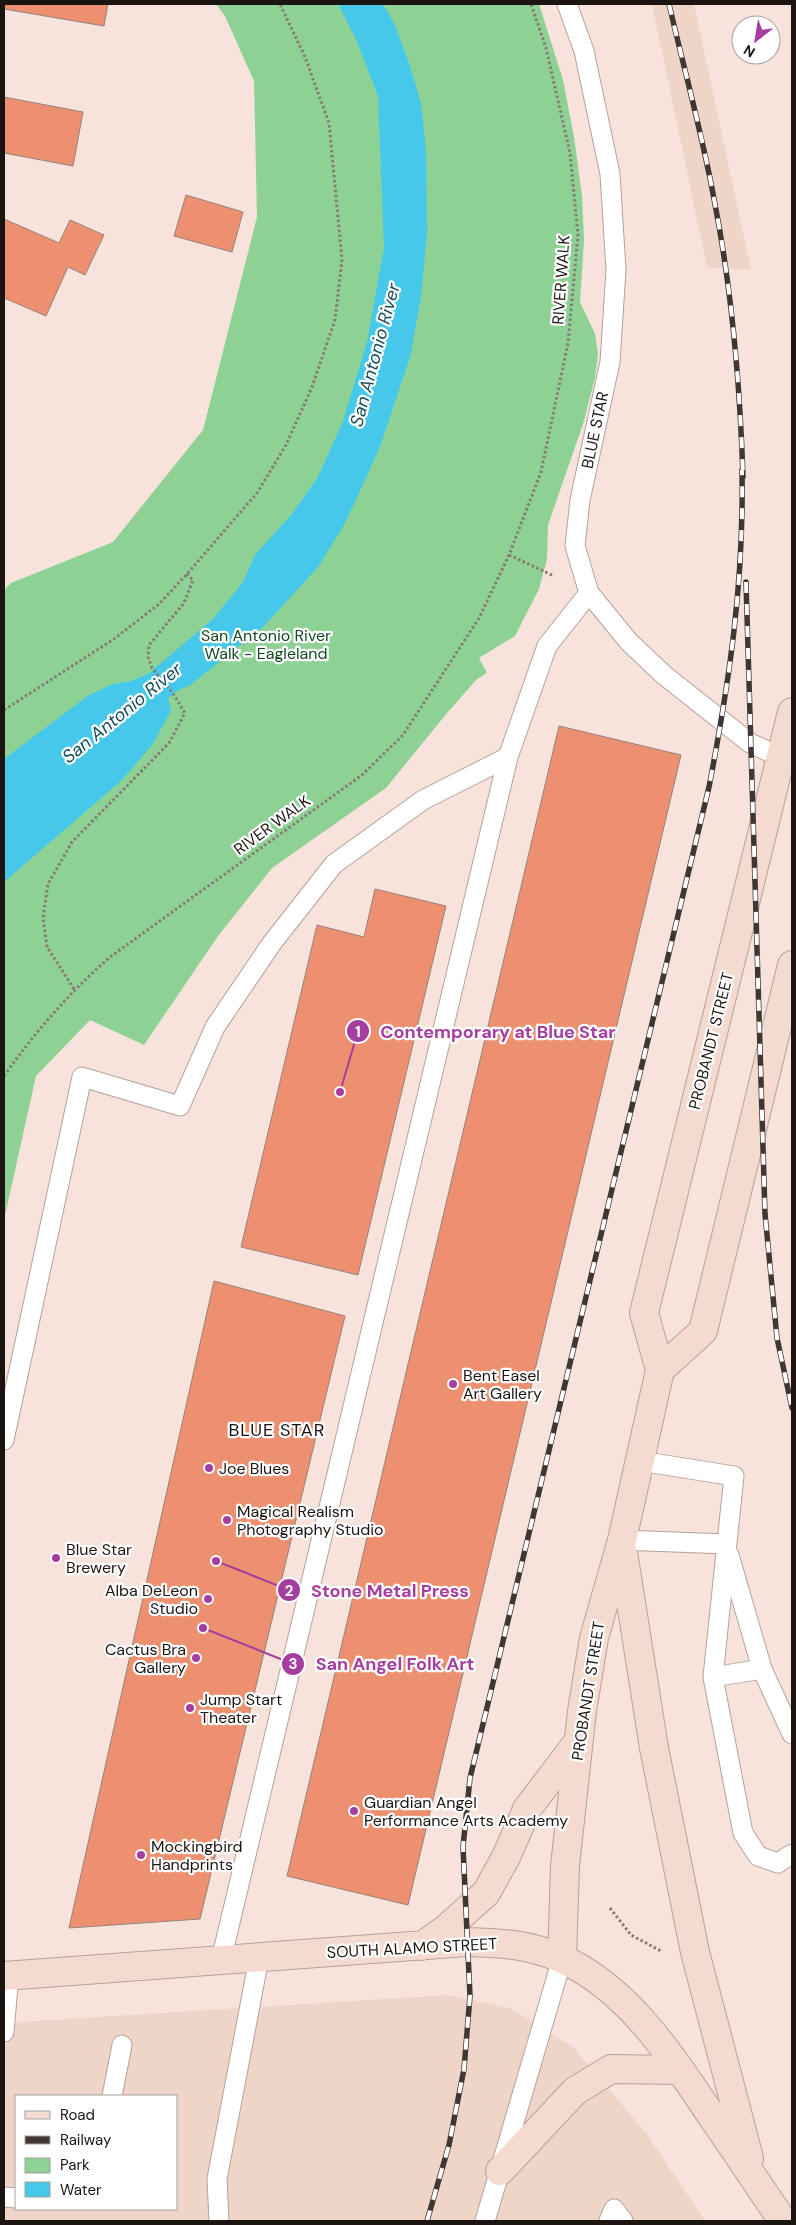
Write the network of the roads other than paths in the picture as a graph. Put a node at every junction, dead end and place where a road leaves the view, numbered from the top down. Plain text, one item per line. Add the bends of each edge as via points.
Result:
1 (567, 4) edge
2 (590, 593) junction
3 (792, 712) edge
4 (508, 757) junction
5 (786, 760) edge
6 (792, 965) edge
7 (660, 1370) junction
8 (4, 1440) edge
9 (640, 1461) junction
10 (622, 1540) junction
11 (726, 1544) junction
12 (762, 1669) junction
13 (713, 1678) junction
14 (792, 1734) edge
15 (578, 1742) junction
16 (792, 1854) edge
17 (422, 1946) junction
18 (259, 1958) junction
19 (562, 1959) junction
20 (221, 1960) junction
21 (6, 1976) edge
22 (4, 2032) edge
23 (122, 2045) dead end
24 (680, 2070) junction
25 (112, 2095) edge
26 (500, 2171) junction
27 (754, 2179) junction
28 (219, 2221) edge
29 (485, 2221) edge
30 (609, 2221) edge
31 (623, 2221) edge
32 (783, 2221) edge

1 - 2 lane, BLUE STAR via 584,51 610,174 616,270 610,362 580,500 576,537
2 - 4 lane via 548,646
2 - 5 lane, BLUE STAR via 629,642 664,675 750,743
3 - 5 main road, PROBANDT STREET
4 - 8 lane via 423,800 334,864 272,943 215,1026 180,1106 82,1077
4 - 20 lane
5 - 7 main road, PROBANDT STREET via 644,1313
6 - 7 main road via 703,1331
7 - 9 main road, PROBANDT STREET
9 - 10 main road, PROBANDT STREET
9 - 11 lane via 734,1476
10 - 11 lane
10 - 15 main road, PROBANDT STREET via 594,1638
10 - 27 main road via 654,1748 695,1952
11 - 12 lane
11 - 13 lane
12 - 13 lane
12 - 14 lane
13 - 16 lane via 743,1834 758,1856 778,1863
15 - 17 main road via 528,1810 486,1893
15 - 19 main road, PROBANDT STREET via 565,1866
17 - 18 main road, SOUTH ALAMO STREET
17 - 19 main road, SOUTH ALAMO STREET via 512,1943
18 - 20 main road, SOUTH ALAMO STREET
18 - 28 lane via 217,2178
19 - 24 main road, SOUTH ALAMO STREET via 624,2002
19 - 26 lane
20 - 21 main road, SOUTH ALAMO STREET
21 - 22 lane
23 - 25 lane
24 - 26 main road via 611,2068 574,2091
24 - 27 main road, SOUTH ALAMO STREET
26 - 29 lane
27 - 32 main road, SOUTH ALAMO STREET
30 - 31 lane via 614,2209

